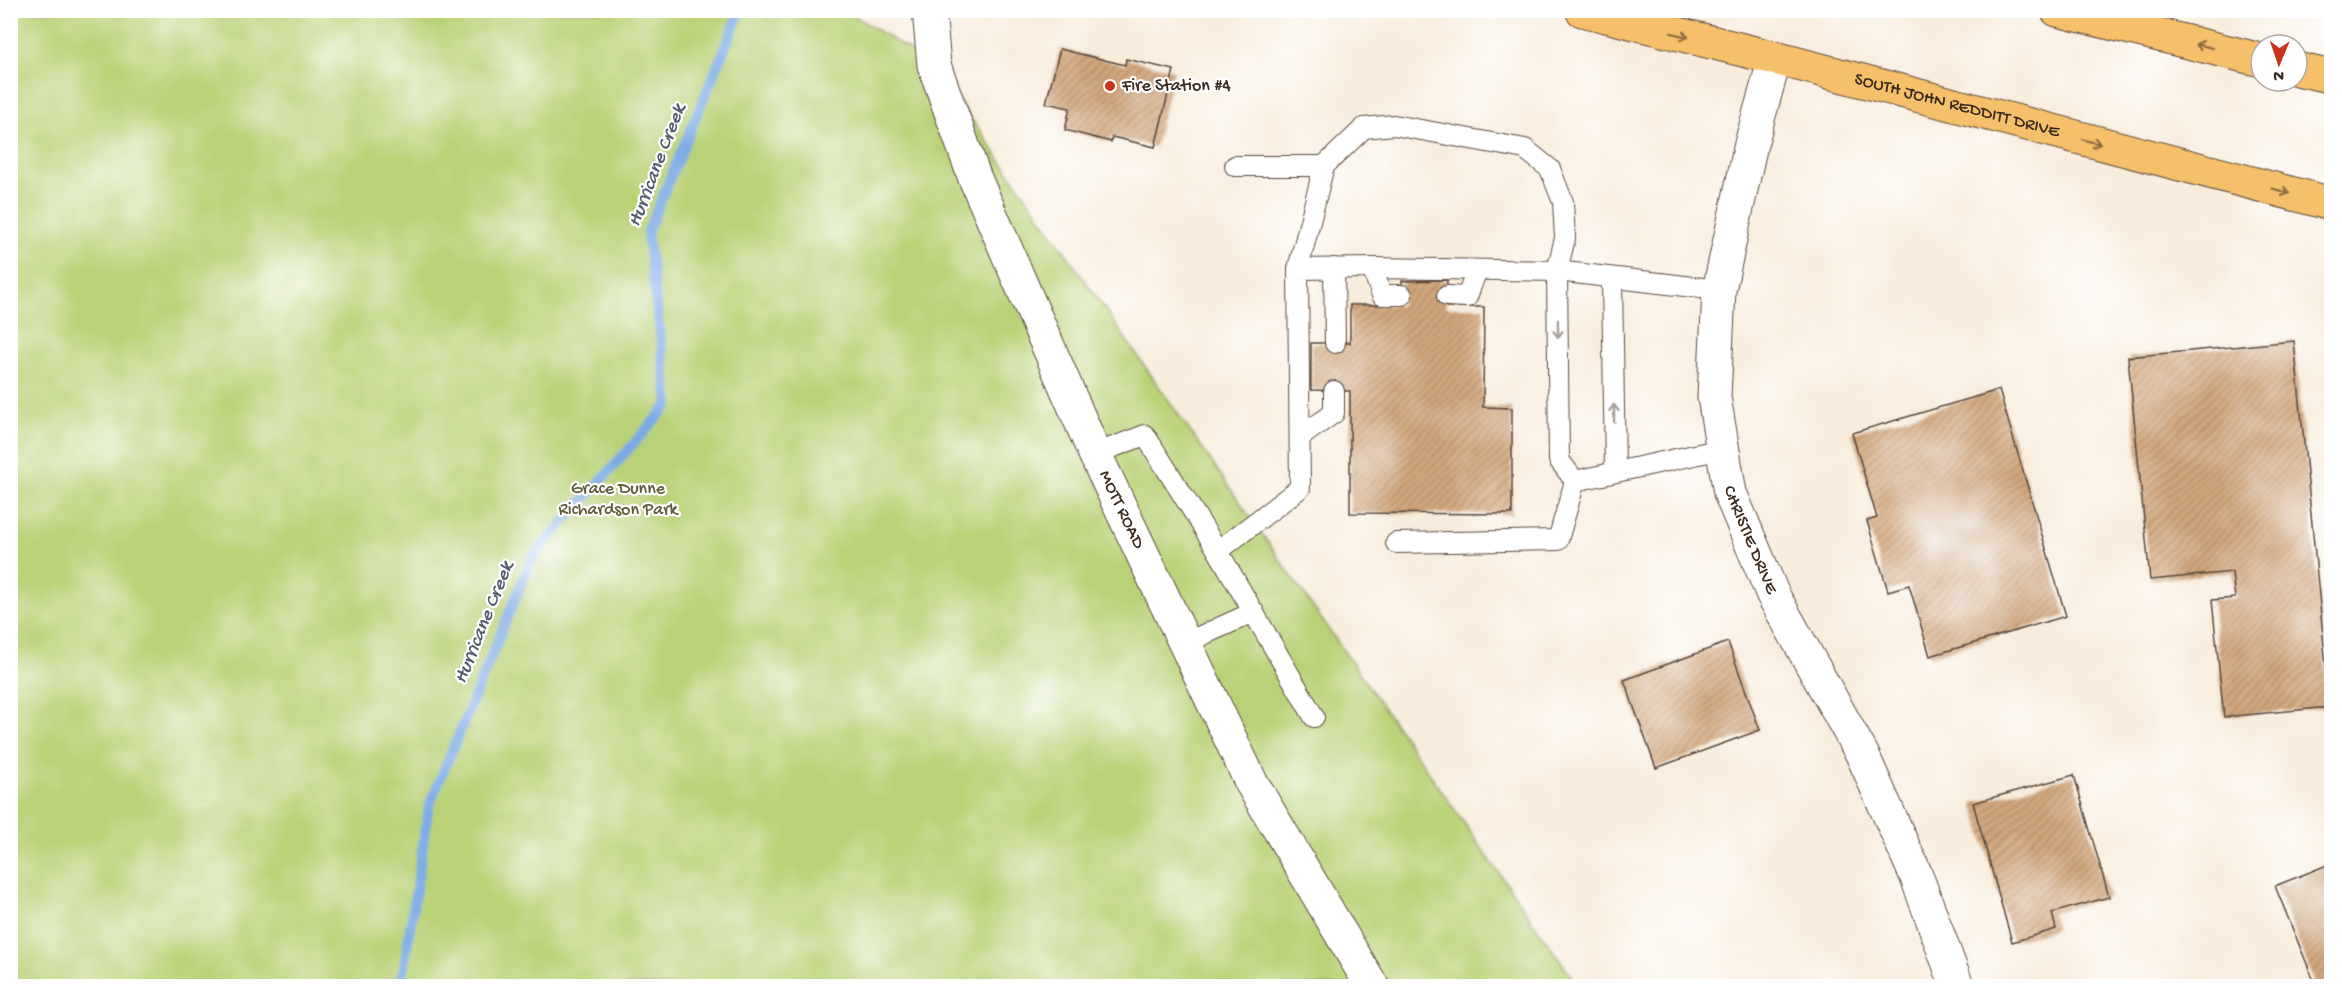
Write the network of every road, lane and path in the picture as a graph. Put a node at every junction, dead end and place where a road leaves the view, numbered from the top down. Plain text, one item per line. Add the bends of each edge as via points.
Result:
1 (929, 10) edge
2 (1582, 10) edge
3 (2057, 10) edge
4 (2249, 57) edge
5 (1775, 58) junction
6 (2309, 72) edge
7 (2331, 77) edge
8 (1235, 166) dead end
9 (1324, 166) junction
10 (2331, 204) edge
11 (1334, 268) junction
12 (1372, 268) junction
13 (1298, 269) junction
14 (1477, 270) junction
15 (1557, 271) junction
16 (1612, 279) junction
17 (1719, 290) junction
18 (1402, 296) dead end
19 (1447, 297) dead end
20 (1335, 343) dead end
21 (1334, 391) dead end
22 (1300, 437) junction
23 (1722, 449) junction
24 (1095, 454) junction
25 (1615, 471) junction
26 (1575, 481) junction
27 (1396, 543) dead end
28 (1218, 551) junction
29 (1254, 612) junction
30 (1185, 643) junction
31 (1314, 717) dead end
32 (1372, 987) edge
33 (1957, 987) edge

1 - 24 street, MOTT ROAD via 934,65 974,176
2 -> 5 highway, SOUTH JOHN REDDITT DRIVE
4 -> 3 highway
5 -> 10 highway, SOUTH JOHN REDDITT DRIVE
5 - 17 street, CHRISTIE DRIVE via 1751,144
6 - 7 highway
8 - 9 lane
9 - 13 lane
9 - 15 lane via 1364,128 1394,125 1525,149 1550,169 1563,202 1565,238
11 - 12 lane
11 - 13 lane
11 - 20 lane
12 - 14 lane
12 - 18 lane via 1382,295
13 - 22 lane
14 - 15 lane
14 - 19 lane via 1467,297
15 - 16 lane
15 -> 26 lane via 1559,460
16 - 17 lane
25 -> 16 lane
17 - 23 street, CHRISTIE DRIVE via 1714,398
21 - 22 lane via 1334,413
22 - 28 lane via 1300,488
23 - 25 lane
23 - 33 street, CHRISTIE DRIVE via 1730,493 1773,595 1862,754 1916,875
24 - 28 lane via 1144,435
24 - 30 street, MOTT ROAD
25 - 26 lane
26 - 27 lane via 1558,540
28 - 29 lane
29 - 30 lane
29 - 31 lane
30 - 32 street, MOTT ROAD via 1251,782

